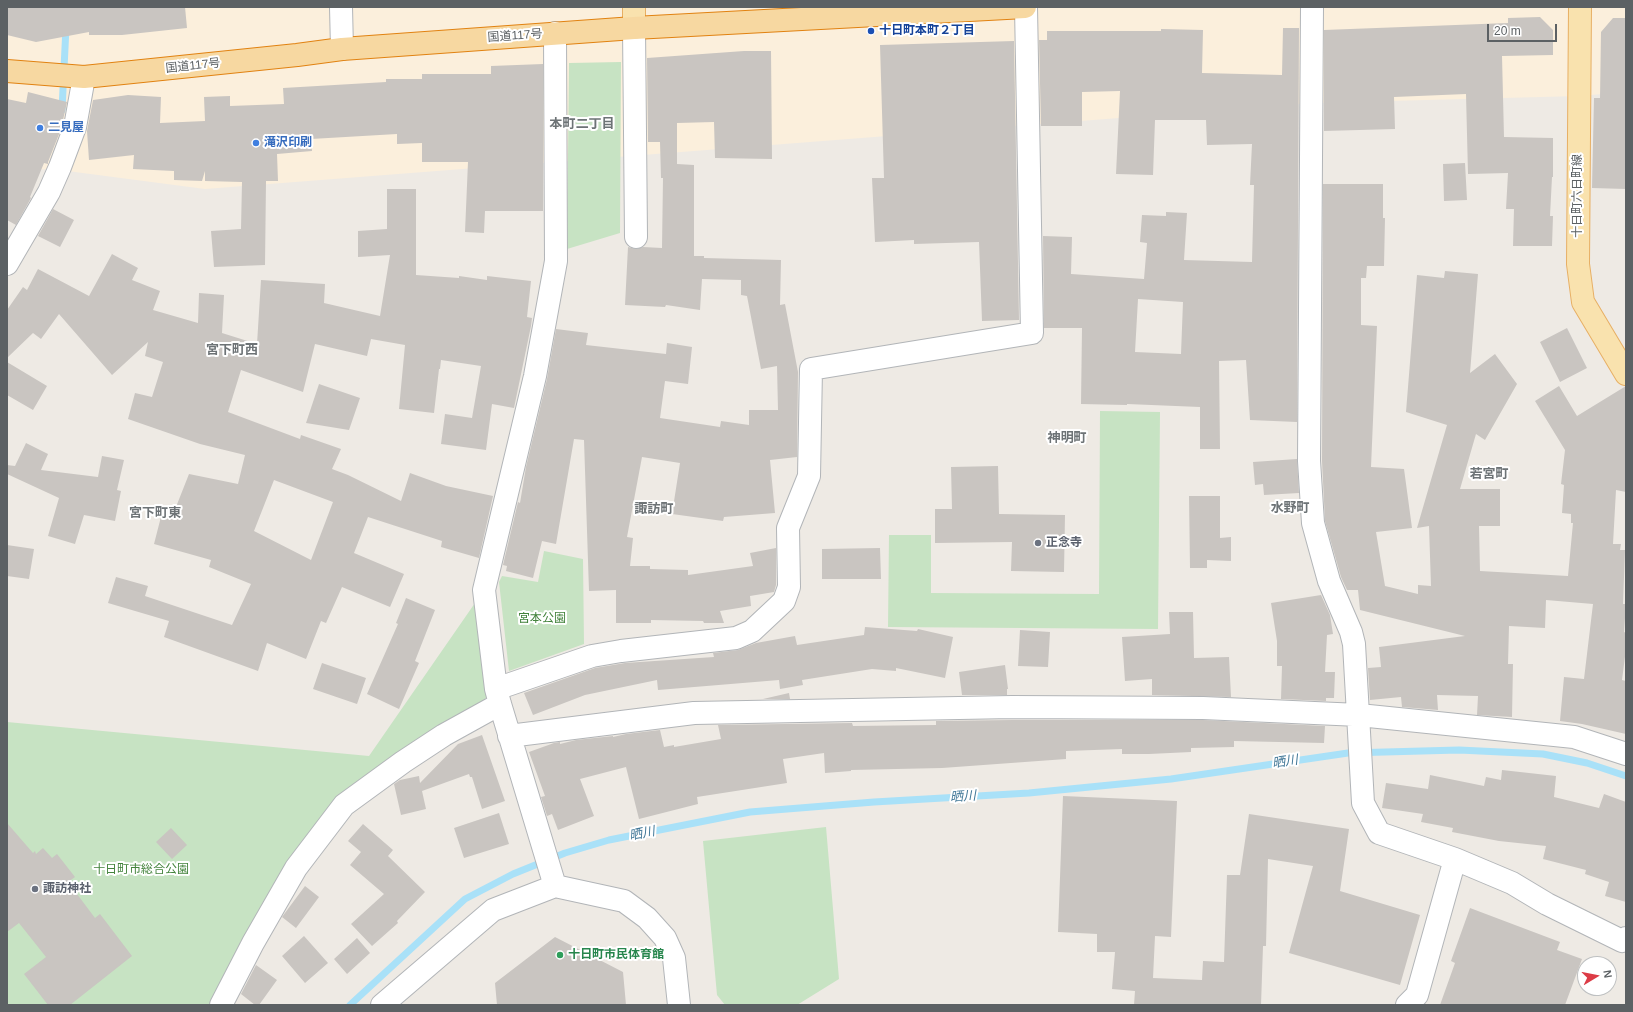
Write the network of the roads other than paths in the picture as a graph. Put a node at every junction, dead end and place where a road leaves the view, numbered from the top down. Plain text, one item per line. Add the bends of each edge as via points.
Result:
1 (341, 7) edge
2 (1026, 7) edge
3 (1312, 7) edge
4 (1580, 7) edge
5 (634, 18) edge
6 (554, 33) junction
7 (342, 49) junction
8 (7, 71) edge
9 (84, 77) junction
10 (636, 237) dead end
11 (7, 264) edge
12 (1626, 374) edge
13 (498, 696) junction
14 (1360, 725) junction
15 (509, 736) junction
16 (1626, 754) edge
17 (1455, 859) junction
18 (553, 880) junction
19 (1625, 941) edge
20 (221, 1005) edge
21 (382, 1005) edge
22 (679, 1005) edge
23 (1406, 1005) edge

1 - 7 street
2 - 5 highway, 国道117号
2 - 13 street via 1032,332 812,369 809,476 788,528 789,587 784,601 752,631 736,638 592,656
3 - 14 street via 1309,461 1313,523 1329,581 1354,644
4 - 12 main road, 十日町六日町線 via 1578,264 1583,302
5 - 6 highway, 国道117号
5 - 10 street
6 - 7 highway, 国道117号
6 - 13 street via 556,261 535,376 484,590
7 - 9 highway, 国道117号
8 - 9 highway, 国道117号
9 - 11 street via 75,126 60,167 49,192
13 - 15 street
13 - 20 street via 344,805 296,868
14 - 15 street via 1203,708 1020,707 694,712
14 - 16 street via 1574,737
14 - 17 street via 1364,803 1379,833
15 - 18 street
17 - 19 street via 1512,883 1547,904
17 - 23 street via 1418,995
18 - 21 street via 493,910
18 - 22 street via 624,901 647,918 665,938 674,958

